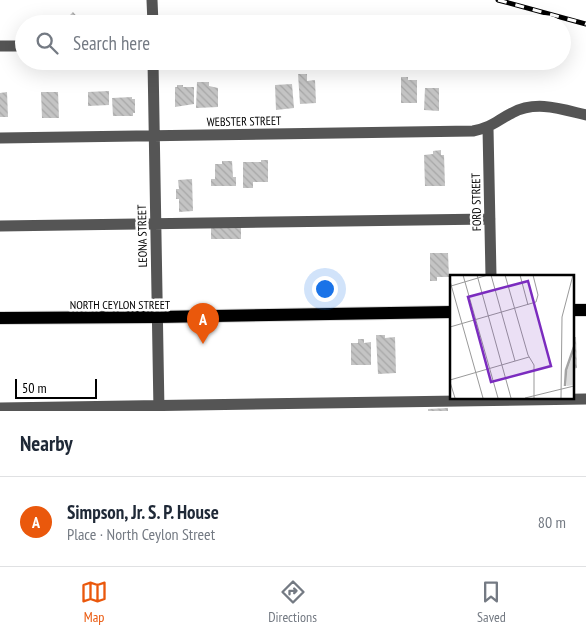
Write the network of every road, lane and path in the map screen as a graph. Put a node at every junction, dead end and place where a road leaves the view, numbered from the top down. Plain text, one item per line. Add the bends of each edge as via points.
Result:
1 (152, 0) edge
2 (153, 15) edge
3 (0, 46) edge
4 (15, 46) edge
5 (153, 70) edge
6 (586, 115) edge
7 (488, 128) junction
8 (155, 136) junction
9 (0, 138) edge
10 (490, 219) junction
11 (156, 224) junction
12 (0, 226) edge
13 (491, 275) edge
14 (450, 312) edge
15 (157, 317) junction
16 (0, 318) edge
17 (586, 399) edge
18 (494, 403) edge
19 (0, 408) edge
20 (159, 409) edge

1 - 2 street
3 - 4 street
5 - 8 street, LEONA STREET
6 - 7 street via 552,106 532,106 513,112
7 - 8 street, WEBSTER STREET
7 - 10 street, FORD STREET
8 - 9 street, WEBSTER STREET
8 - 11 street, LEONA STREET
10 - 11 street
10 - 13 street, FORD STREET
11 - 12 street
11 - 15 street, LEONA STREET
14 - 15 main road, NORTH CEYLON STREET
15 - 16 main road, NORTH CEYLON STREET
15 - 20 street, LEONA STREET
17 - 18 street
18 - 20 street
19 - 20 street

